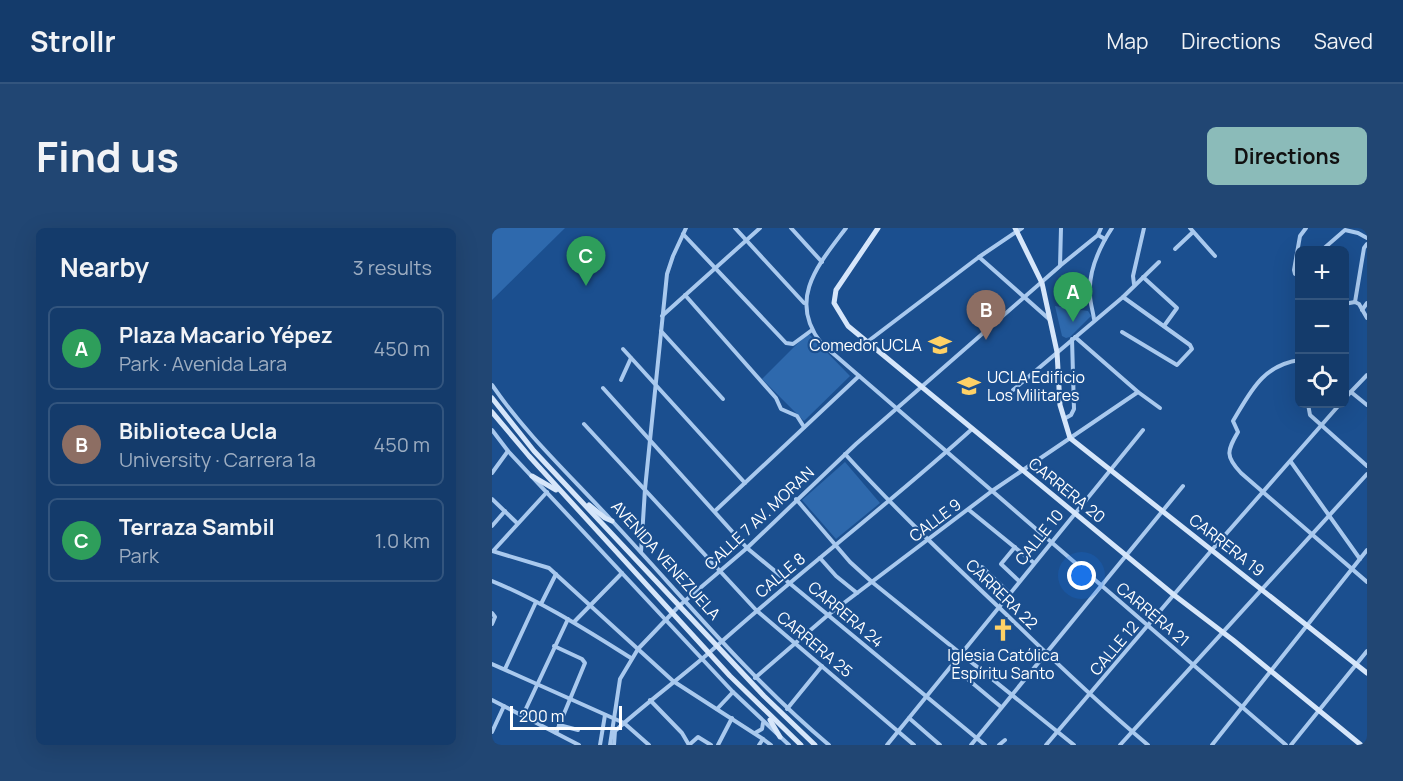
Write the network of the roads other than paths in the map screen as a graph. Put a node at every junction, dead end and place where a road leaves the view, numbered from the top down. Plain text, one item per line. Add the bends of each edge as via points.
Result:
1 (686, 228) edge
2 (735, 228) edge
3 (760, 228) edge
4 (791, 228) edge
5 (846, 228) edge
6 (878, 228) edge
7 (1061, 228) edge
8 (1101, 228) edge
9 (1112, 228) edge
10 (1144, 228) edge
11 (1306, 228) edge
12 (1018, 229) edge
13 (1192, 230) edge
14 (683, 234) junction
15 (1098, 235) junction
16 (1367, 238) edge
17 (1105, 239) junction
18 (746, 240) junction
19 (1367, 244) edge
20 (1298, 246) edge
21 (1327, 246) edge
22 (1175, 249) dead end
23 (1215, 256) dead end
24 (979, 257) junction
25 (822, 262) junction
26 (1159, 262) dead end
27 (1060, 266) junction
28 (716, 268) junction
29 (1143, 277) junction
30 (1042, 282) junction
31 (1134, 284) junction
32 (686, 295) junction
33 (1024, 297) junction
34 (1123, 297) junction
35 (1355, 302) junction
36 (1349, 303) edge
37 (1367, 303) edge
38 (805, 304) junction
39 (1362, 310) junction
40 (662, 316) junction
41 (1367, 318) edge
42 (1094, 319) junction
43 (1052, 321) junction
44 (1164, 326) junction
45 (812, 330) junction
46 (661, 331) junction
47 (1122, 332) dead end
48 (1073, 338) junction
49 (867, 342) junction
50 (623, 349) dead end
51 (1057, 352) junction
52 (631, 358) junction
53 (1295, 361) edge
54 (1367, 375) edge
55 (859, 376) junction
56 (621, 380) dead end
57 (492, 385) edge
58 (921, 387) junction
59 (603, 388) dead end
60 (656, 388) junction
61 (1013, 390) dead end
62 (1138, 392) junction
63 (1351, 392) joint
64 (492, 398) edge
65 (723, 399) dead end
66 (1367, 405) edge
67 (896, 408) junction
68 (1160, 408) dead end
69 (1308, 408) edge
70 (1336, 408) edge
71 (492, 412) edge
72 (1063, 420) junction
73 (584, 424) dead end
74 (1321, 425) junction
75 (804, 427) junction
76 (972, 429) junction
77 (492, 430) edge
78 (1143, 430) dead end
79 (1070, 438) junction
80 (650, 441) junction
81 (508, 451) junction
82 (947, 451) junction
83 (845, 454) junction
84 (1291, 461) junction
85 (1367, 466) edge
86 (1022, 470) junction
87 (1111, 471) junction
88 (492, 473) edge
89 (1367, 474) edge
90 (532, 476) junction
91 (745, 483) junction
92 (1183, 486) dead end
93 (645, 489) junction
94 (992, 491) junction
95 (547, 492) junction
96 (1264, 492) junction
97 (577, 497) junction
98 (567, 498) junction
99 (492, 499) edge
100 (796, 499) junction
101 (887, 500) junction
102 (969, 510) junction
103 (505, 511) junction
104 (715, 511) junction
105 (1161, 511) junction
106 (1074, 513) junction
107 (1330, 516) junction
108 (612, 521) junction
109 (517, 523) junction
110 (492, 526) edge
111 (1313, 533) junction
112 (929, 540) junction
113 (1050, 542) junction
114 (836, 545) junction
115 (1015, 547) junction
116 (747, 548) junction
117 (1367, 550) edge
118 (492, 551) edge
119 (1211, 551) junction
120 (641, 552) junction
121 (1126, 555) junction
122 (820, 558) junction
123 (1359, 559) junction
124 (1034, 563) junction
125 (982, 567) dead end
126 (1352, 568) junction
127 (720, 571) junction
128 (622, 573) junction
129 (556, 574) junction
130 (492, 581) edge
131 (1019, 581) junction
132 (872, 582) junction
133 (1367, 582) edge
134 (789, 583) junction
135 (1100, 585) junction
136 (1261, 589) junction
137 (857, 593) junction
138 (1009, 594) junction
139 (1174, 595) junction
140 (686, 600) junction
141 (538, 603) junction
142 (589, 605) junction
143 (679, 606) junction
144 (998, 608) junction
145 (756, 610) junction
146 (492, 613) edge
147 (674, 613) junction
148 (828, 615) junction
149 (568, 618) junction
150 (666, 620) junction
151 (574, 622) junction
152 (492, 624) edge
153 (1148, 625) junction
154 (1307, 625) junction
155 (1222, 632) junction
156 (721, 641) junction
157 (795, 644) junction
158 (554, 646) junction
159 (716, 646) junction
160 (638, 649) junction
161 (1367, 651) edge
162 (709, 652) junction
163 (961, 653) junction
164 (1046, 653) junction
165 (631, 658) junction
166 (701, 658) junction
167 (492, 664) edge
168 (1192, 664) junction
169 (1357, 665) junction
170 (822, 666) junction
171 (952, 666) junction
172 (505, 669) junction
173 (1269, 671) junction
174 (1367, 674) edge
175 (755, 678) junction
176 (673, 681) junction
177 (537, 683) junction
178 (733, 692) junction
179 (1012, 694) junction
180 (1090, 695) junction
181 (927, 697) junction
182 (570, 698) junction
183 (492, 700) edge
184 (650, 700) junction
185 (504, 706) junction
186 (1001, 707) junction
187 (1241, 707) junction
188 (717, 709) junction
189 (762, 709) junction
190 (787, 709) junction
191 (1319, 711) junction
192 (605, 715) junction
193 (523, 716) junction
194 (613, 718) junction
195 (732, 718) junction
196 (909, 718) junction
197 (763, 722) junction
198 (624, 723) junction
199 (559, 725) junction
200 (578, 730) dead end
201 (898, 731) junction
202 (1132, 731) junction
203 (492, 732) edge
204 (1058, 732) junction
205 (556, 733) junction
206 (755, 733) junction
207 (780, 737) junction
208 (761, 738) junction
209 (976, 738) junction
210 (1005, 740) dead end
211 (579, 745) edge
212 (600, 745) edge
213 (612, 745) edge
214 (649, 745) edge
215 (689, 745) edge
216 (711, 745) edge
217 (718, 745) edge
218 (759, 745) edge
219 (771, 745) edge
220 (789, 745) edge
221 (801, 745) edge
222 (816, 745) edge
223 (829, 745) edge
224 (887, 745) edge
225 (915, 745) edge
226 (940, 745) edge
227 (970, 745) edge
228 (985, 745) edge
229 (999, 745) edge
230 (1046, 745) edge
231 (1074, 745) edge
232 (1120, 745) edge
233 (1148, 745) edge
234 (1212, 745) edge
235 (1286, 745) edge
236 (1291, 745) edge
237 (1360, 745) edge

1 - 14 street
2 - 18 street
3 - 18 street
4 - 25 street
5 - 25 street
6 - 49 street, CARRERA 20 via 839,284 834,303 848,326
7 - 27 street
8 - 15 street
9 - 17 street
10 - 31 street via 1132,276
11 - 20 street
12 - 24 street
12 - 30 street
13 - 22 street
13 - 23 street
14 - 28 street
14 - 40 street via 667,274
15 - 17 street
15 - 27 street, CALLE 7 AV. MORAN
16 - 21 street via 1345,230
17 - 42 street via 1090,275
18 - 28 street
18 - 38 street
19 - 35 street
24 - 33 street
24 - 49 street
25 - 38 street
26 - 29 street
27 - 30 street, CALLE 7 AV. MORAN
28 - 32 street
28 - 45 street via 786,343 793,344
29 - 31 street
29 - 44 street via 1177,308
30 - 33 street, CALLE 7 AV. MORAN
30 - 43 street
31 - 34 street
32 - 40 street
32 - 75 street via 776,398 781,409 797,416
33 - 43 street
33 - 58 street, CALLE 7 AV. MORAN
34 - 42 street
34 - 44 street
35 - 36 street
35 - 39 street
37 - 39 street
38 - 45 street
39 - 41 street
40 - 46 street
42 - 48 street
43 - 51 street
44 - 47 street via 1192,347 1177,365
45 - 55 street, CARRERA 21 via 828,351
46 - 60 street
46 - 65 street
48 - 51 street
48 - 62 street
48 - 72 street via 1074,409
49 - 58 street, CARRERA 20
50 - 52 street
51 - 61 street
51 - 72 street
52 - 56 street
52 - 60 street
53 - 96 street via 1260,378 1233,422 1238,432 1230,447 1230,457 1241,473
54 - 63 street
55 - 67 street, CARRERA 21
55 - 75 street
57 - 108 street, AVENIDA VENEZUELA via 538,443
58 - 67 street, CALLE 7 AV. MORAN
58 - 76 street, CARRERA 20
59 - 80 street, CARRERA 24
60 - 80 street
60 - 91 street
62 - 68 street
62 - 79 street, CALLE 9
63 - 66 street
64 - 97 street, AVENIDA VENEZUELA
67 - 82 street, CARRERA 21
67 - 83 street, CALLE 7 AV. MORAN
69 - 74 street
70 - 74 street, CALLE 12
71 - 98 street, AVENIDA VENEZUELA
72 - 79 street
73 - 93 street, CARRERA 25
74 - 84 street, CALLE 12
74 - 85 street
75 - 91 street
76 - 82 street, CALLE 8
76 - 86 street, CARRERA 20
77 - 81 street
78 - 87 street, CALLE 10
79 - 86 street, CALLE 9
79 - 87 street, CARRERA 19
80 - 93 street
80 - 104 street, CARRERA 24
81 - 88 street
81 - 90 street
82 - 94 street, CARRERA 21
82 - 101 street, CALLE 8
83 - 100 street, CALLE 7 AV. MORAN
83 - 101 street, CARRERA 22
84 - 96 street, CALLE 12
84 - 107 street
86 - 94 street, CALLE 9
86 - 106 street, CARRERA 20
87 - 105 street, CARRERA 19
87 - 106 street, CALLE 10
89 - 107 street
90 - 95 street
90 - 98 street
91 - 104 street
92 - 105 street
93 - 120 street
93 - 127 street, CARRERA 25
94 - 102 street, CALLE 9
94 - 113 street, CARRERA 21
95 - 109 street
95 - 128 street
96 - 111 street
96 - 119 street, CALLE 12
97 - 108 street
97 - 143 street, AVENIDA VENEZUELA
98 - 147 street, AVENIDA VENEZUELA
99 - 103 street
100 - 114 street
100 - 116 street, CALLE 7 AV. MORAN
101 - 112 street, CARRERA 22
101 - 114 street, CALLE 8
102 - 112 street, CALLE 9
102 - 115 street
103 - 109 street
103 - 110 street
104 - 116 street, CARRERA 24
105 - 119 street, CARRERA 19
105 - 121 street
106 - 113 street, CALLE 10
106 - 121 street, CARRERA 20
107 - 111 street
107 - 123 street
108 - 120 street, AVENIDA VENEZUELA
109 - 118 street
111 - 126 street
111 - 136 street
112 - 132 street, CALLE 9
112 - 144 street, CARRERA 22
113 - 124 street, CALLE 10
113 - 135 street, CARRERA 21
114 - 122 street, CALLE 8
114 - 132 street
115 - 124 street
115 - 131 street via 1001,564
116 - 127 street, CALLE 7 AV. MORAN
116 - 134 street, CARRERA 24
117 - 123 street
118 - 129 street via 540,564
119 - 136 street, CARRERA 19
119 - 139 street, CALLE 12
120 - 140 street, AVENIDA VENEZUELA
121 - 135 street
121 - 139 street, CARRERA 20
122 - 134 street, CALLE 8
122 - 137 street
123 - 126 street
124 - 131 street, CALLE 10
125 - 138 street
126 - 133 street
126 - 154 street
127 - 140 street, CALLE 7 AV. MORAN
127 - 145 street, CARRERA 25
128 - 142 street
128 - 150 street
129 - 141 street
129 - 142 street
130 - 141 street
131 - 138 street, CALLE 10
132 - 137 street, CALLE 9
132 - 163 street
134 - 145 street, CALLE 8
134 - 148 street, CARRERA 24
135 - 153 street, CARRERA 21
135 - 164 street
136 - 154 street, CARRERA 19
136 - 155 street
137 - 148 street, CALLE 9
138 - 144 street, CALLE 10
139 - 153 street, CALLE 12
139 - 155 street, CARRERA 20
140 - 143 street, CALLE 7 AV. MORAN
140 - 156 street, AVENIDA VENEZUELA
141 - 149 street
141 - 172 street
142 - 151 street
142 - 160 street
143 - 147 street, CALLE 7 AV. MORAN
143 - 159 street, AVENIDA VENEZUELA
144 - 163 street, CALLE 10
144 - 164 street, CARRERA 22
145 - 156 street, CALLE 8
145 - 157 street, CARRERA 25
146 - 152 street
147 - 150 street, CALLE 7 AV. MORAN
147 - 162 street, AVENIDA VENEZUELA
148 - 157 street, CALLE 9
148 - 181 street, CARRERA 24
149 - 151 street
149 - 158 street
150 - 160 street, CALLE 7 AV. MORAN
150 - 166 street
151 - 165 street
153 - 168 street, CARRERA 21
153 - 180 street, CALLE 12
154 - 169 street, CARRERA 19
154 - 173 street
155 - 168 street
155 - 173 street, CARRERA 20
156 - 159 street, CALLE 8
156 - 175 street, AVENIDA VENEZUELA
157 - 170 street, CARRERA 25
157 - 175 street, CALLE 9
158 - 177 street
158 - 182 street via 584,661
159 - 162 street, CALLE 8
159 - 222 street, AVENIDA VENEZUELA
160 - 165 street, CALLE 7 AV. MORAN
160 - 176 street
161 - 169 street
162 - 166 street, CALLE 8
162 - 189 street, AVENIDA VENEZUELA
163 - 171 street, CALLE 10
163 - 179 street
164 - 179 street
164 - 180 street, CARRERA 22
165 - 194 street, CALLE 7 AV. MORAN via 620,679
166 - 176 street, CALLE 8
166 - 178 street
167 - 172 street
168 - 187 street, CARRERA 21
168 - 202 street
169 - 174 street, CARRERA 19
169 - 191 street
170 - 190 street
170 - 201 street, CARRERA 25
171 - 181 street, CALLE 10
171 - 186 street
172 - 177 street
173 - 187 street
173 - 191 street, CARRERA 20
175 - 190 street, AVENIDA VENEZUELA
176 - 184 street, CALLE 8
176 - 188 street
177 - 182 street
177 - 193 street
178 - 188 street
178 - 197 street
179 - 186 street
179 - 204 street
180 - 202 street, CARRERA 22
180 - 204 street, CALLE 12
181 - 196 street, CALLE 10
181 - 209 street, CARRERA 24
182 - 192 street
182 - 199 street
183 - 185 street
184 - 198 street, CALLE 8
184 - 215 street
185 - 193 street
185 - 203 street
186 - 209 street
187 - 234 street
187 - 235 street, CARRERA 21
188 - 195 street
189 - 207 street
189 - 221 street, AVENIDA VENEZUELA
190 - 223 street, AVENIDA VENEZUELA
191 - 236 street
191 - 237 street, CARRERA 20
192 - 194 street
192 - 212 street
193 - 205 street
194 - 198 street
194 - 213 street, CALLE 7 AV. MORAN
195 - 206 street
195 - 217 street
196 - 201 street, CALLE 10
196 - 226 street
197 - 206 street via 762,729
197 - 207 street
198 - 213 street, CALLE 8 via 615,731
198 - 214 street
199 - 200 street
199 - 205 street
201 - 224 street, CALLE 10
201 - 225 street, CARRERA 25
202 - 232 street
202 - 233 street, CARRERA 22
204 - 230 street, CALLE 12
204 - 231 street
205 - 211 street
206 - 208 street
207 - 220 street
208 - 218 street
208 - 219 street
209 - 227 street
209 - 228 street, CARRERA 24
210 - 229 street
215 - 216 street via 698,737

